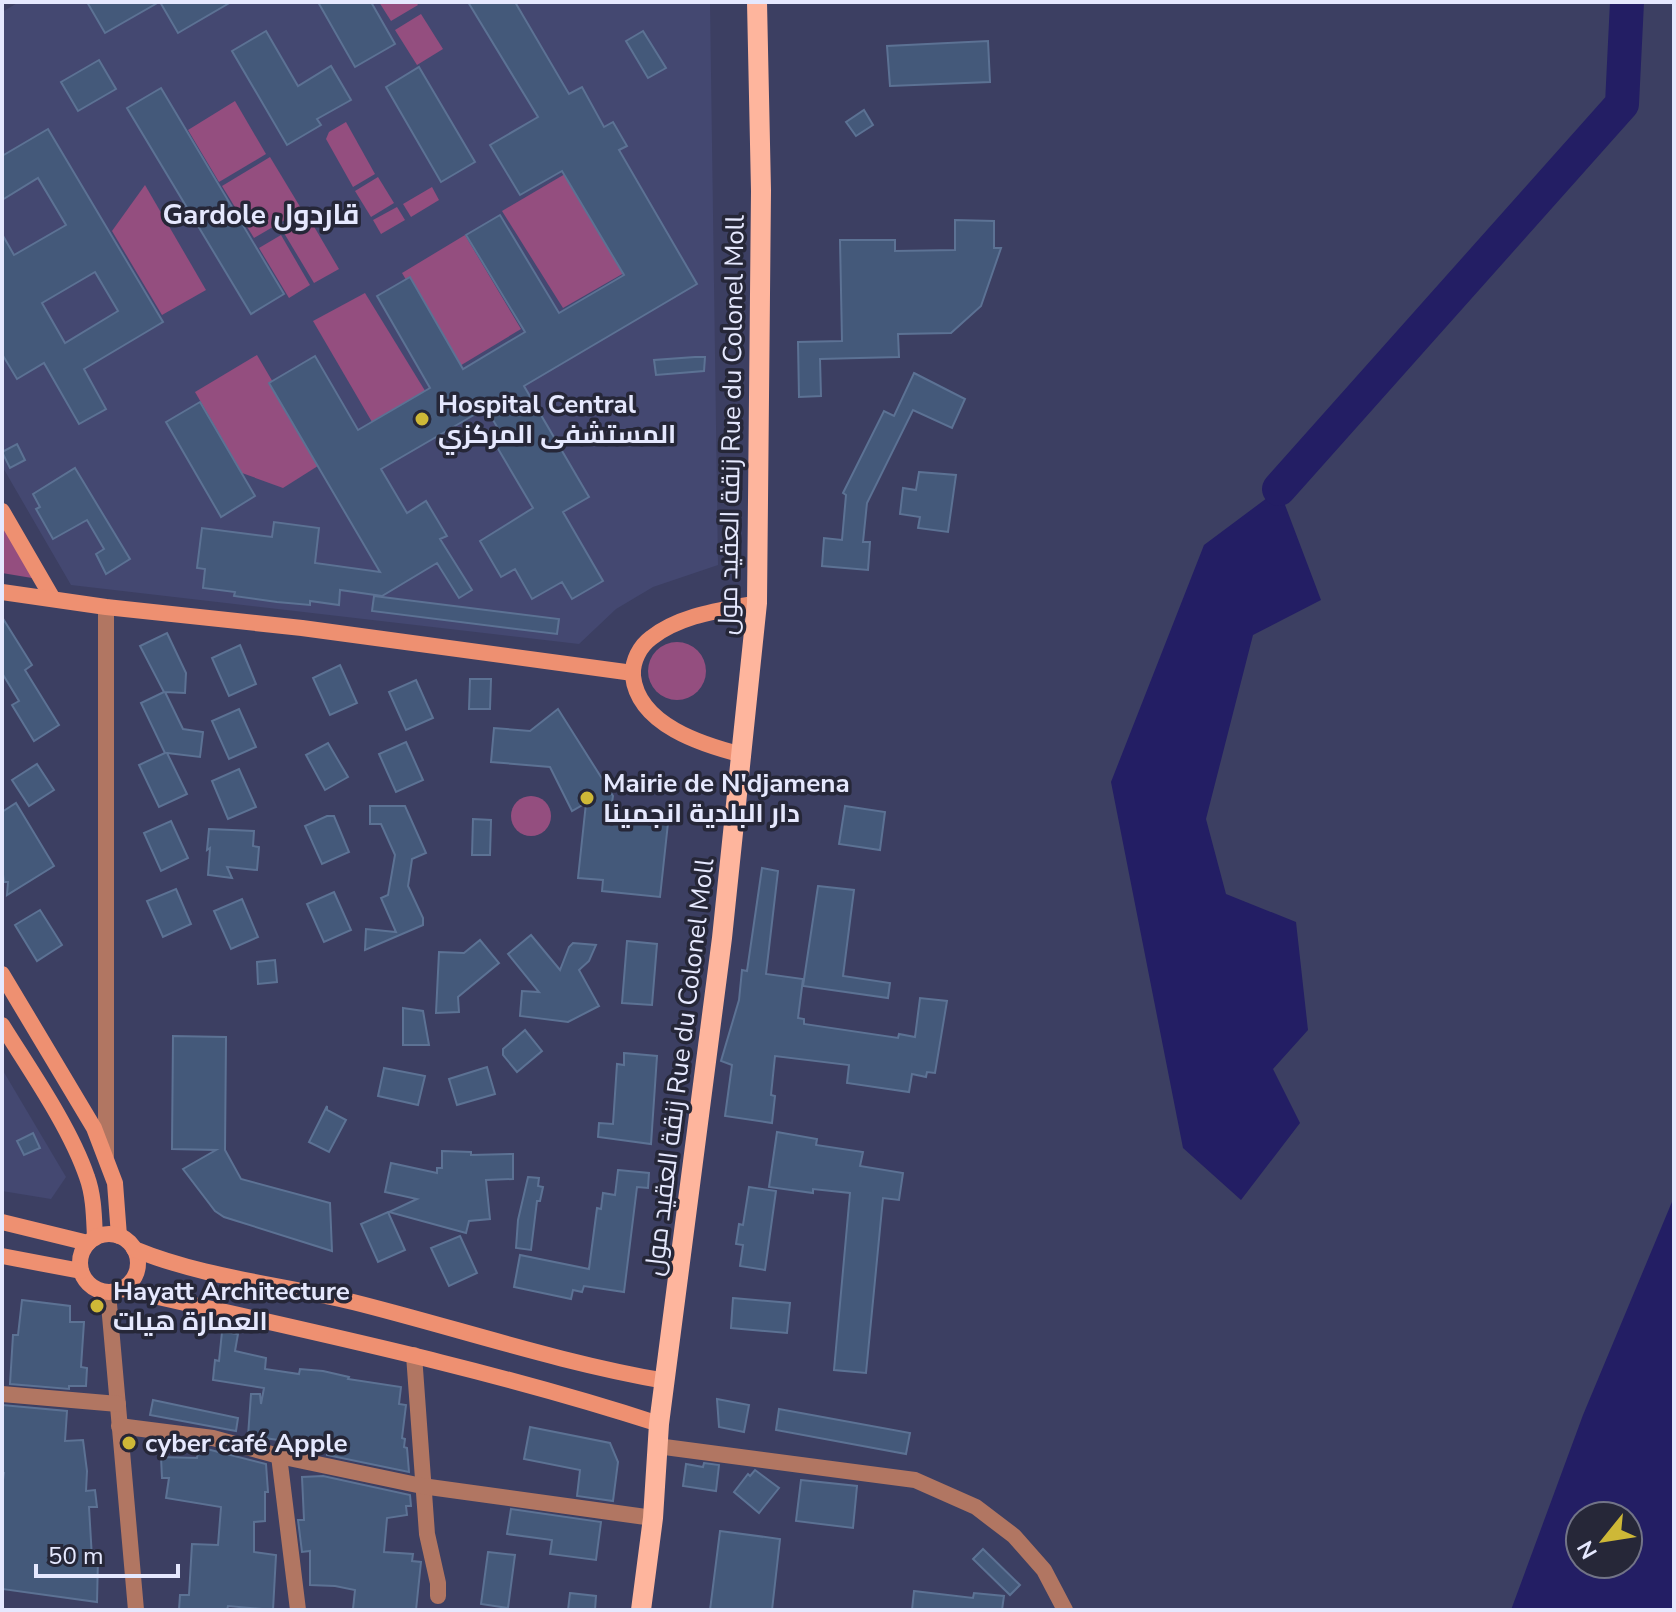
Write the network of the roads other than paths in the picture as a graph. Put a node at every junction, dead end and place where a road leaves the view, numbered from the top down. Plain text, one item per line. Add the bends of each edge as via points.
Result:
1 (757, 2) edge
2 (2, 511) edge
3 (2, 592) edge
4 (53, 599) junction
5 (757, 603) junction
6 (106, 607) junction
7 (633, 673) junction
8 (743, 755) junction
9 (2, 974) edge
10 (2, 1025) edge
11 (106, 1156) junction
12 (2, 1222) edge
13 (119, 1236) junction
14 (92, 1241) junction
15 (134, 1249) junction
16 (2, 1256) edge
17 (81, 1271) junction
18 (116, 1291) junction
19 (414, 1355) junction
20 (666, 1381) junction
21 (2, 1394) edge
22 (118, 1404) junction
23 (659, 1424) junction
24 (119, 1426) junction
25 (657, 1446) junction
26 (279, 1456) junction
27 (422, 1486) junction
28 (653, 1518) junction
29 (438, 1596) dead end
30 (136, 1610) edge
31 (298, 1610) edge
32 (641, 1610) edge
33 (1065, 1610) edge

1 - 5 main road, زنقة العقيد مول Rue du Colonel Moll
2 - 4 street
3 - 4 street
4 - 6 street
5 - 7 street via 667,628 640,650
5 - 8 main road, زنقة العقيد مول Rue du Colonel Moll
6 - 7 street
6 - 11 street
7 - 8 street via 644,704 659,719 702,742
8 - 20 main road, زنقة العقيد مول Rue du Colonel Moll
9 - 11 street
10 - 14 street via 86,1175
11 - 13 street via 115,1183
12 - 14 street
13 - 14 street via 107,1234
13 - 15 street
14 - 17 street via 83,1251
15 - 18 street via 138,1267 130,1283
15 - 20 street via 181,1266 350,1301
16 - 17 street
17 - 18 street via 94,1288
18 - 19 street
18 - 22 street
19 - 23 street
19 - 27 street
20 - 23 main road, زنقة العقيد مول Rue du Colonel Moll
21 - 22 street
22 - 24 street
23 - 25 main road, زنقة العقيد مول Rue du Colonel Moll
24 - 26 street via 213,1438
24 - 30 street
25 - 28 main road, زنقة العقيد مول Rue du Colonel Moll
25 - 33 street via 915,1480 976,1507 1014,1536 1044,1570
26 - 27 street
26 - 31 street
27 - 28 street
27 - 29 street
28 - 32 main road, زنقة العقيد مول Rue du Colonel Moll

